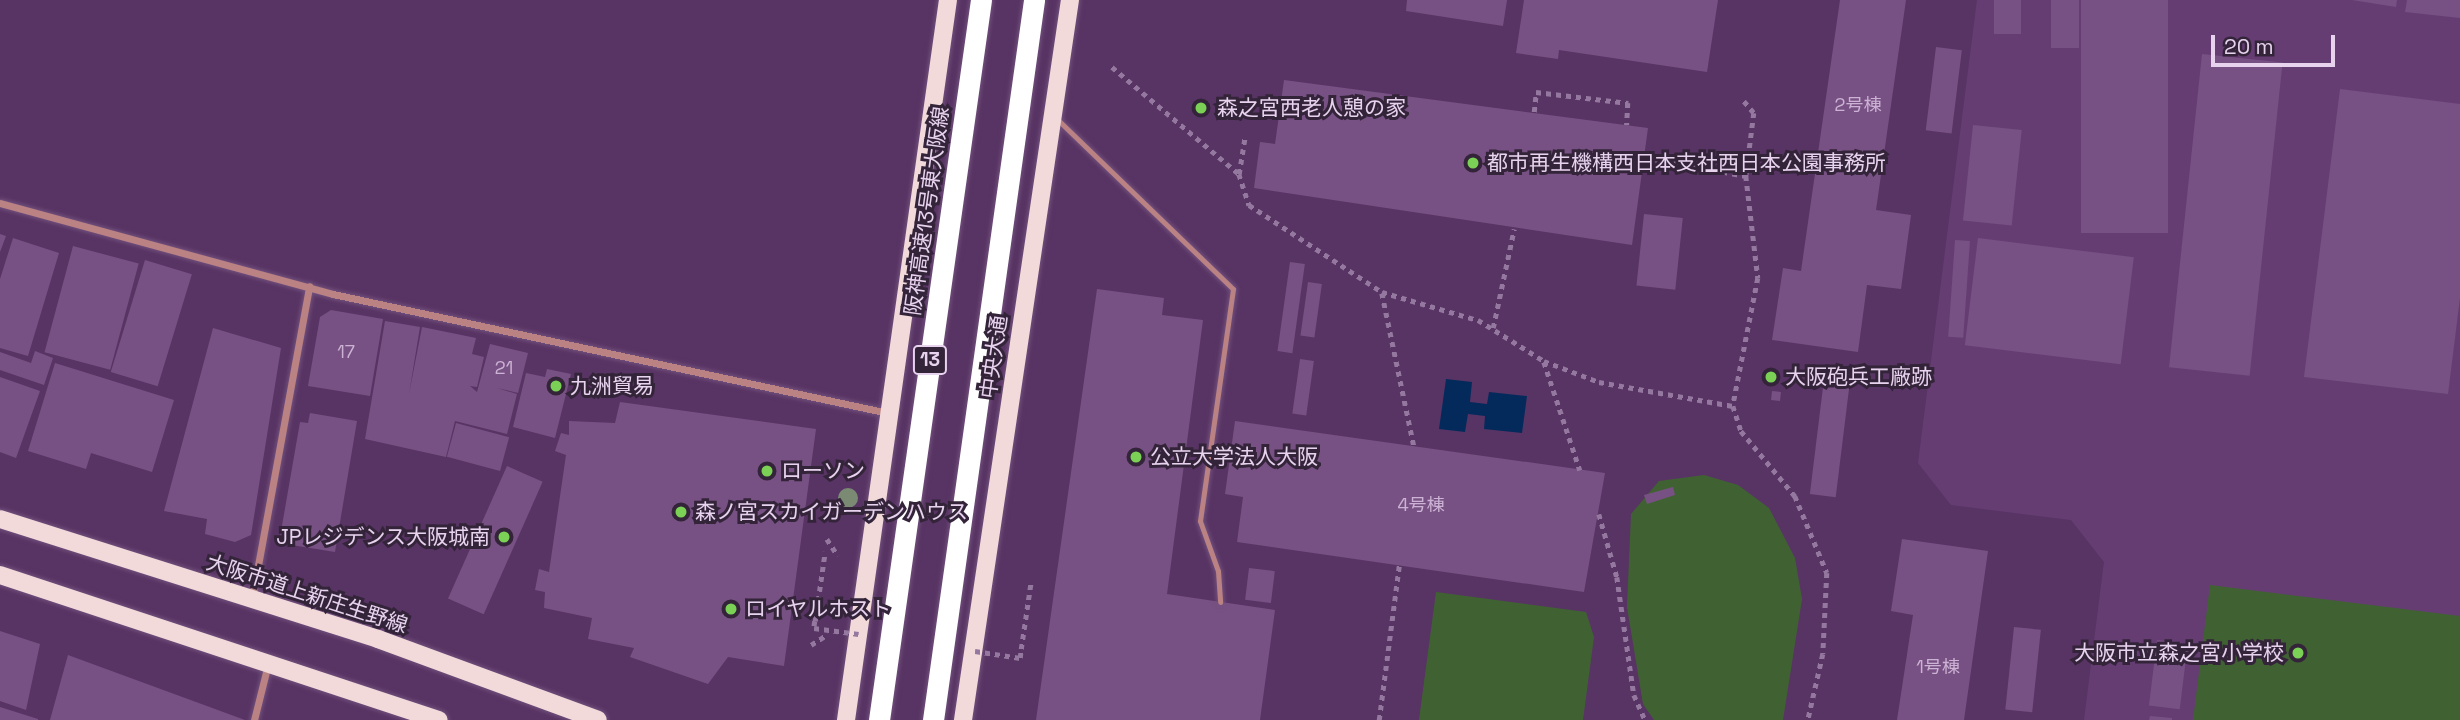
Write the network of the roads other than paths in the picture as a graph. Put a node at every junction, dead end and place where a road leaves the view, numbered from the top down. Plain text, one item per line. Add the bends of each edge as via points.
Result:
1 (948, 0) edge
2 (981, 0) edge
3 (1034, 0) edge
4 (1070, 0) edge
5 (1052, 116) junction
6 (0, 203) edge
7 (309, 286) junction
8 (889, 413) junction
9 (0, 519) edge
10 (0, 575) edge
11 (252, 600) junction
12 (1220, 602) dead end
13 (268, 663) junction
14 (254, 720) edge
15 (439, 720) edge
16 (598, 720) edge
17 (846, 720) edge
18 (880, 720) edge
19 (933, 720) edge
20 (963, 720) edge

1 - 8 main road
2 - 18 highway, 阪神高速13号東大阪線 / 13, bridge
3 - 19 highway, bridge
4 - 5 main road, 中央大通
5 - 12 lane via 1233,289 1200,522 1218,572
5 - 20 main road, 中央大通
6 - 7 street
7 - 8 street
7 - 11 street
8 - 17 main road
9 - 11 main road, 大阪市道上新庄生野線
10 - 13 main road
11 - 16 main road, 大阪市道上新庄生野線 via 378,639
13 - 14 street
13 - 15 main road

